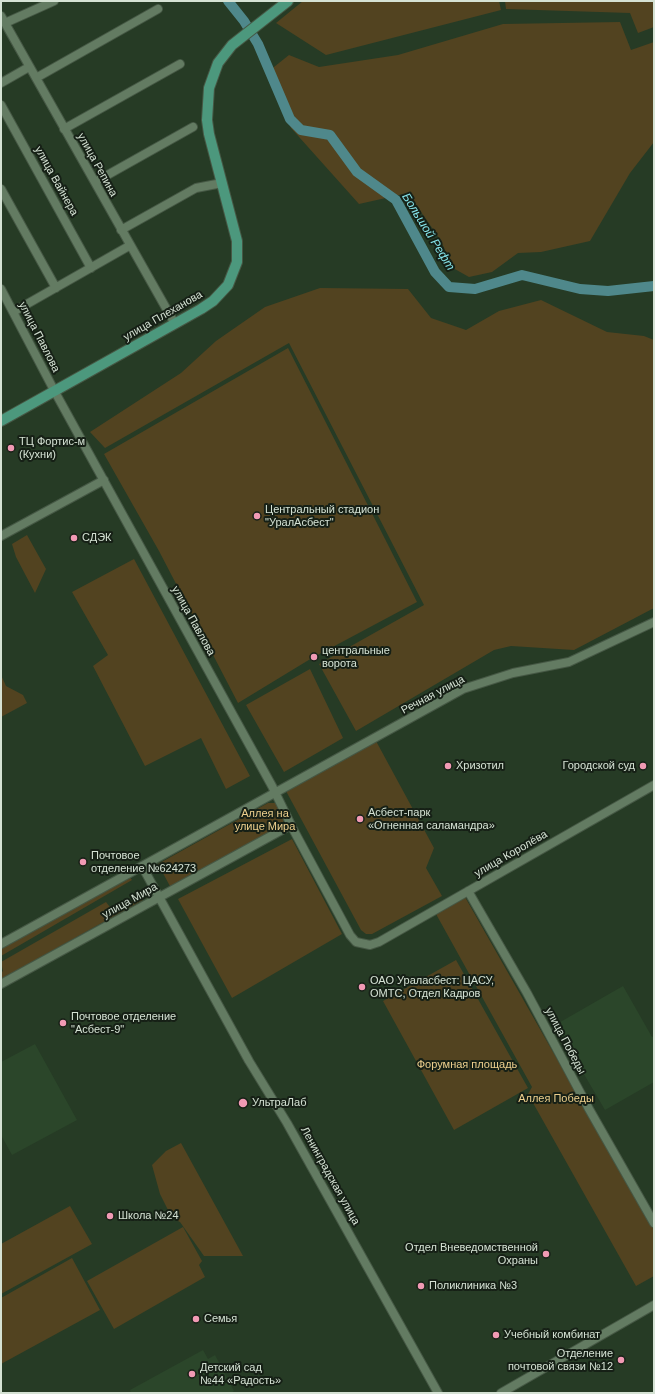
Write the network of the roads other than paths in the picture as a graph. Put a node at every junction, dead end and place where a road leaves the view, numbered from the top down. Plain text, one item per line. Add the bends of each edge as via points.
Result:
1 (54, 1) edge
2 (288, 1) edge
3 (158, 8) dead end
4 (3, 20) edge
5 (180, 64) dead end
6 (29, 67) junction
7 (36, 78) junction
8 (1, 84) edge
9 (1, 105) edge
10 (193, 127) dead end
11 (64, 129) junction
12 (95, 182) junction
13 (222, 183) junction
14 (1, 189) edge
15 (121, 230) junction
16 (129, 246) junction
17 (91, 268) junction
18 (56, 288) junction
19 (1, 289) edge
20 (13, 312) junction
21 (174, 324) junction
22 (55, 392) junction
23 (1, 421) edge
24 (104, 480) junction
25 (1, 536) edge
26 (654, 622) edge
27 (654, 785) edge
28 (275, 793) junction
29 (291, 825) junction
30 (142, 866) junction
31 (468, 891) junction
32 (160, 898) junction
33 (379, 942) joint
34 (1, 944) edge
35 (1, 984) edge
36 (654, 1223) edge
37 (654, 1305) edge
38 (438, 1393) edge
39 (501, 1393) edge

1 - 4 street
2 - 13 main road, улица Плеханова via 241,36 228,48 218,63 209,88 207,120
3 - 7 street
4 - 6 street, улица Репина
5 - 11 street
6 - 7 street, улица Репина
6 - 8 street
7 - 11 street, улица Репина
9 - 17 street, улица Вайнера
10 - 12 street
11 - 12 street, улица Репина
12 - 15 street, улица Репина
13 - 15 street via 196,188
13 - 21 main road, улица Плеханова via 237,241 237,262 233,275 228,285 213,301
14 - 18 street
15 - 16 street, улица Репина
16 - 17 street
16 - 21 street, улица Репина
17 - 18 street
18 - 20 street
19 - 20 street, улица Павлова
20 - 22 street, улица Павлова
21 - 22 main road, улица Плеханова
22 - 23 main road, улица Плеханова
22 - 24 street, улица Павлова
24 - 25 street
24 - 28 street, улица Павлова
26 - 28 street, Речная улица via 569,662 513,673 464,689
27 - 31 street, улица Королёва
28 - 29 street, улица Павлова
28 - 30 street
29 - 32 street, улица Мира
29 - 33 street, улица Павлова via 350,935 356,942 364,945
30 - 32 street, Ленинградская улица
30 - 34 street
31 - 33 street, улица Королёва
31 - 36 street, улица Победы
32 - 35 street, улица Мира
32 - 38 street, Ленинградская улица
37 - 39 street

